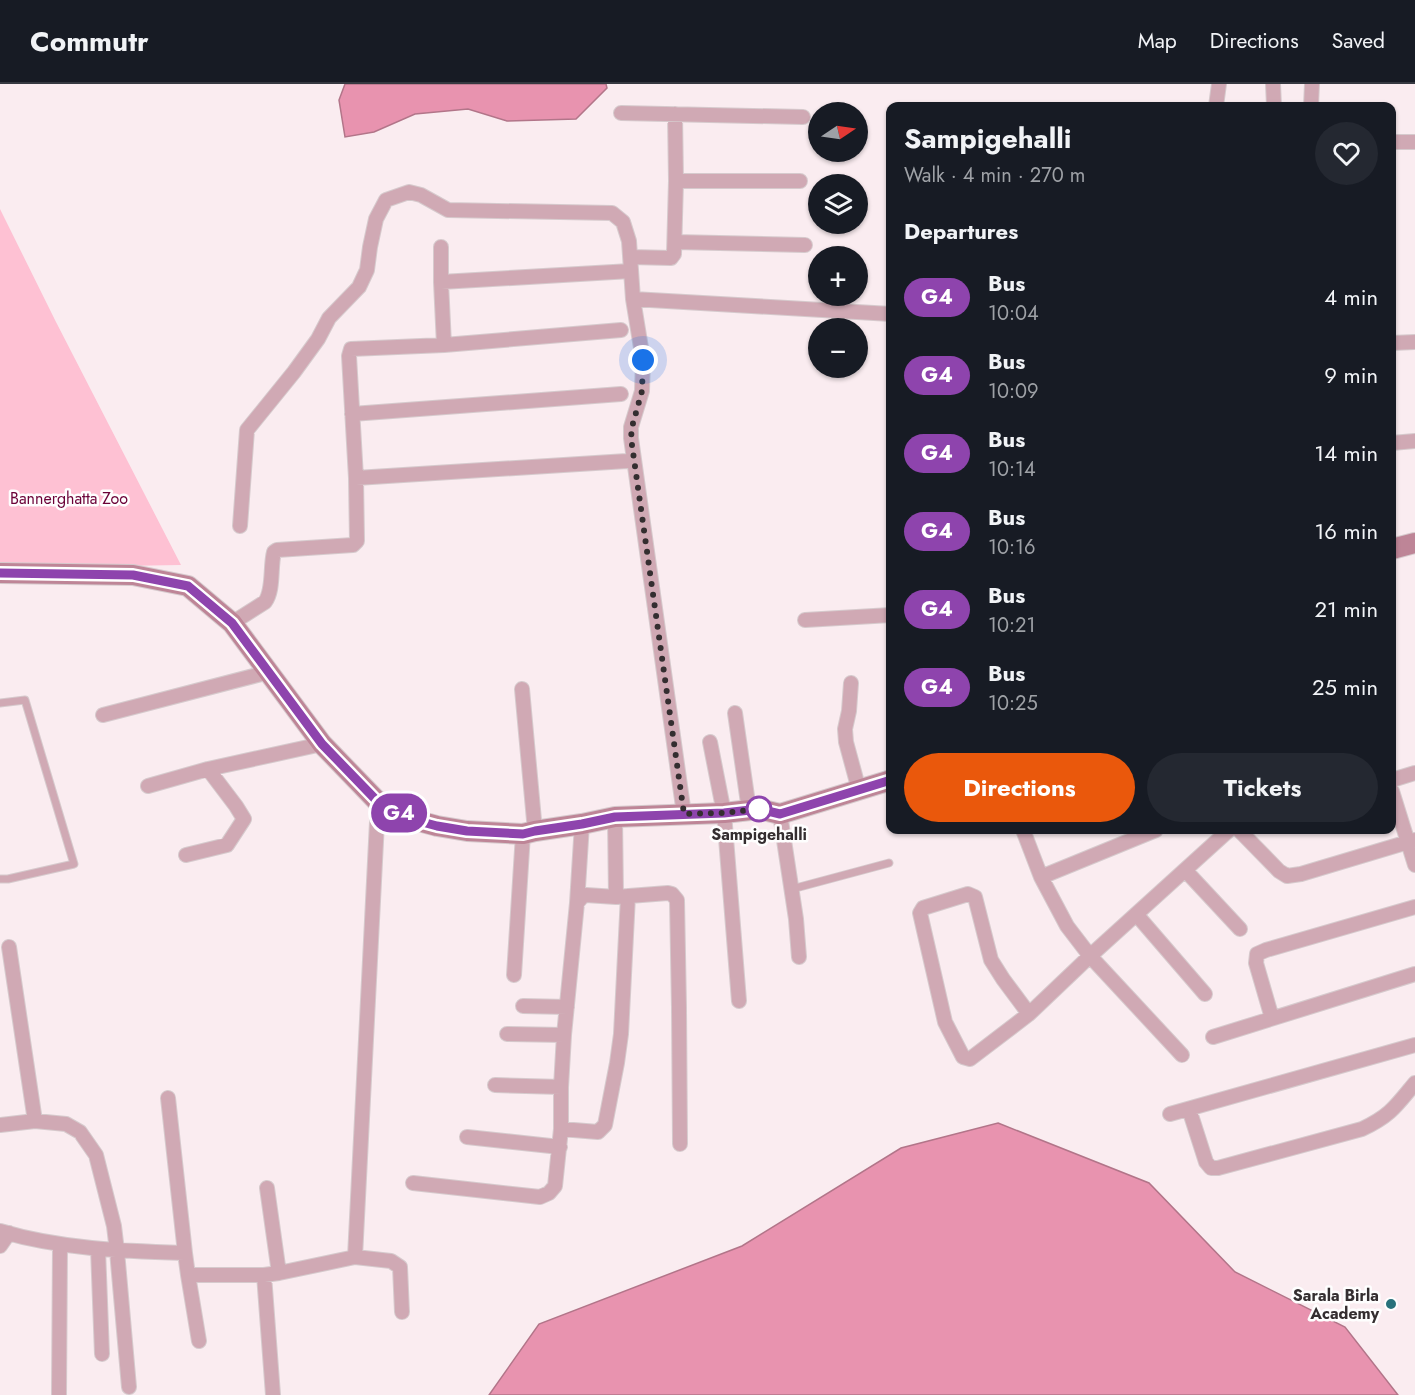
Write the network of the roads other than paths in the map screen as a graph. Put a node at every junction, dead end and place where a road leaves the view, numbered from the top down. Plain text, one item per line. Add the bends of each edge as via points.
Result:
1 (1219, 84) edge
2 (1273, 84) edge
3 (1312, 84) edge
4 (1217, 102) edge
5 (1274, 102) edge
6 (1311, 102) edge
7 (621, 113) dead end
8 (675, 114) junction
9 (803, 117) dead end
10 (1396, 142) edge
11 (1415, 142) edge
12 (676, 181) junction
13 (800, 181) dead end
14 (675, 242) junction
15 (805, 244) dead end
16 (441, 247) dead end
17 (631, 264) junction
18 (441, 282) junction
19 (633, 299) junction
20 (886, 314) edge
21 (621, 330) dead end
22 (1415, 342) edge
23 (1396, 343) edge
24 (444, 345) junction
25 (621, 394) dead end
26 (352, 414) junction
27 (1415, 441) edge
28 (1396, 443) edge
29 (627, 461) dead end
30 (356, 478) junction
31 (240, 526) dead end
32 (1415, 543) edge
33 (1396, 548) edge
34 (0, 573) edge
35 (886, 615) edge
36 (806, 620) dead end
37 (232, 623) junction
38 (269, 672) junction
39 (851, 683) dead end
40 (522, 689) dead end
41 (0, 703) edge
42 (735, 713) dead end
43 (103, 715) dead end
44 (710, 742) dead end
45 (322, 744) junction
46 (208, 769) junction
47 (1415, 773) edge
48 (1396, 779) edge
49 (886, 782) edge
50 (148, 786) dead end
51 (860, 790) junction
52 (378, 802) junction
53 (1396, 802) edge
54 (749, 810) junction
55 (724, 813) junction
56 (684, 814) junction
57 (780, 814) junction
58 (615, 817) junction
59 (582, 824) junction
60 (529, 833) junction
61 (1025, 834) edge
62 (1146, 834) edge
63 (1225, 834) edge
64 (1243, 834) edge
65 (1411, 841) edge
66 (186, 855) dead end
67 (889, 863) dead end
68 (1415, 865) edge
69 (1185, 870) junction
70 (1041, 877) junction
71 (0, 879) edge
72 (792, 889) junction
73 (622, 896) junction
74 (577, 903) junction
75 (1415, 907) edge
76 (1136, 914) junction
77 (1240, 929) dead end
78 (9, 948) dead end
79 (1090, 956) junction
80 (799, 957) dead end
81 (1415, 974) edge
82 (514, 975) dead end
83 (1205, 994) dead end
84 (739, 1001) dead end
85 (524, 1006) dead end
86 (567, 1007) junction
87 (1029, 1014) junction
88 (1272, 1018) junction
89 (507, 1034) dead end
90 (564, 1035) junction
91 (1213, 1037) dead end
92 (1415, 1045) edge
93 (1182, 1056) dead end
94 (1415, 1083) edge
95 (495, 1085) dead end
96 (561, 1087) junction
97 (168, 1098) dead end
98 (1189, 1109) junction
99 (1170, 1114) dead end
100 (35, 1121) junction
101 (0, 1125) edge
102 (561, 1129) junction
103 (467, 1137) dead end
104 (680, 1144) dead end
105 (560, 1147) junction
106 (413, 1183) dead end
107 (267, 1188) dead end
108 (4, 1232) edge
109 (60, 1245) junction
110 (0, 1246) edge
111 (98, 1249) junction
112 (117, 1251) junction
113 (185, 1253) junction
114 (355, 1257) junction
115 (279, 1273) junction
116 (188, 1275) junction
117 (264, 1275) junction
118 (402, 1312) dead end
119 (199, 1341) dead end
120 (102, 1354) dead end
121 (129, 1387) dead end
122 (59, 1395) edge
123 (273, 1395) edge

1 - 4 street
2 - 5 street
3 - 6 street
7 - 8 street
8 - 9 street
8 - 12 street
10 - 11 street
12 - 13 street
12 - 14 street
14 - 15 street
14 - 17 street via 671,258
16 - 18 street
17 - 18 street
17 - 19 street
17 - 31 street via 623,222 612,213 448,210 409,192 386,200 376,219 367,270 359,287 329,318 294,372 247,430
18 - 24 street
19 - 20 street
19 - 56 street via 643,375 631,438
21 - 24 street
22 - 23 street
24 - 26 street via 351,349
25 - 26 street
26 - 30 street
27 - 28 street
29 - 30 street
30 - 37 street via 357,542 274,552 269,596
32 - 33 street
34 - 37 street via 133,575 188,586
35 - 36 street
37 - 38 street
38 - 43 street
38 - 45 street
39 - 51 street via 846,742
40 - 60 street
41 - 71 lane via 25,700 74,864
42 - 54 street
44 - 55 street
45 - 46 street
45 - 52 street
46 - 50 street
46 - 66 street via 244,819 227,845
47 - 48 street
49 - 51 street
51 - 57 street
52 - 60 street via 411,819 437,826
52 - 114 street
53 - 65 street
54 - 55 street
54 - 57 street
55 - 56 street
55 - 84 street
56 - 58 street
57 - 72 street
58 - 59 street
58 - 73 street
59 - 60 street
59 - 74 street
60 - 82 street
61 - 70 street
62 - 70 street
63 - 69 street
64 - 65 street via 1287,876
65 - 68 street
67 - 72 lane
69 - 76 street
69 - 77 street
70 - 79 street via 1066,926
72 - 80 street
73 - 74 street via 586,895
73 - 102 street via 621,1034 605,1125 598,1131
73 - 104 street via 668,893 677,900
74 - 86 street
75 - 88 street via 1257,954 1256,963
76 - 79 street
76 - 83 street
78 - 100 street
79 - 87 street
79 - 93 street
81 - 88 street
85 - 86 street
86 - 90 street
87 - 87 street via 991,960 975,897 968,894 923,908 920,913 945,1022 963,1057 970,1059
88 - 91 street
89 - 90 street
90 - 96 street
92 - 98 street
94 - 98 street via 1394,1110 1362,1129 1218,1168 1211,1168 1206,1162
95 - 96 street
96 - 102 street
97 - 113 street
98 - 99 street
100 - 101 street
100 - 112 street via 66,1124 80,1132 96,1155
102 - 105 street
103 - 105 street
105 - 106 street via 555,1186 540,1197
107 - 115 street
108 - 109 street
108 - 110 street
109 - 111 street
109 - 122 street
111 - 112 street
111 - 120 street
112 - 113 street
112 - 121 street
113 - 116 street
114 - 115 street
114 - 118 street via 391,1261 400,1267
115 - 117 street
116 - 117 street
116 - 119 street
117 - 123 street

